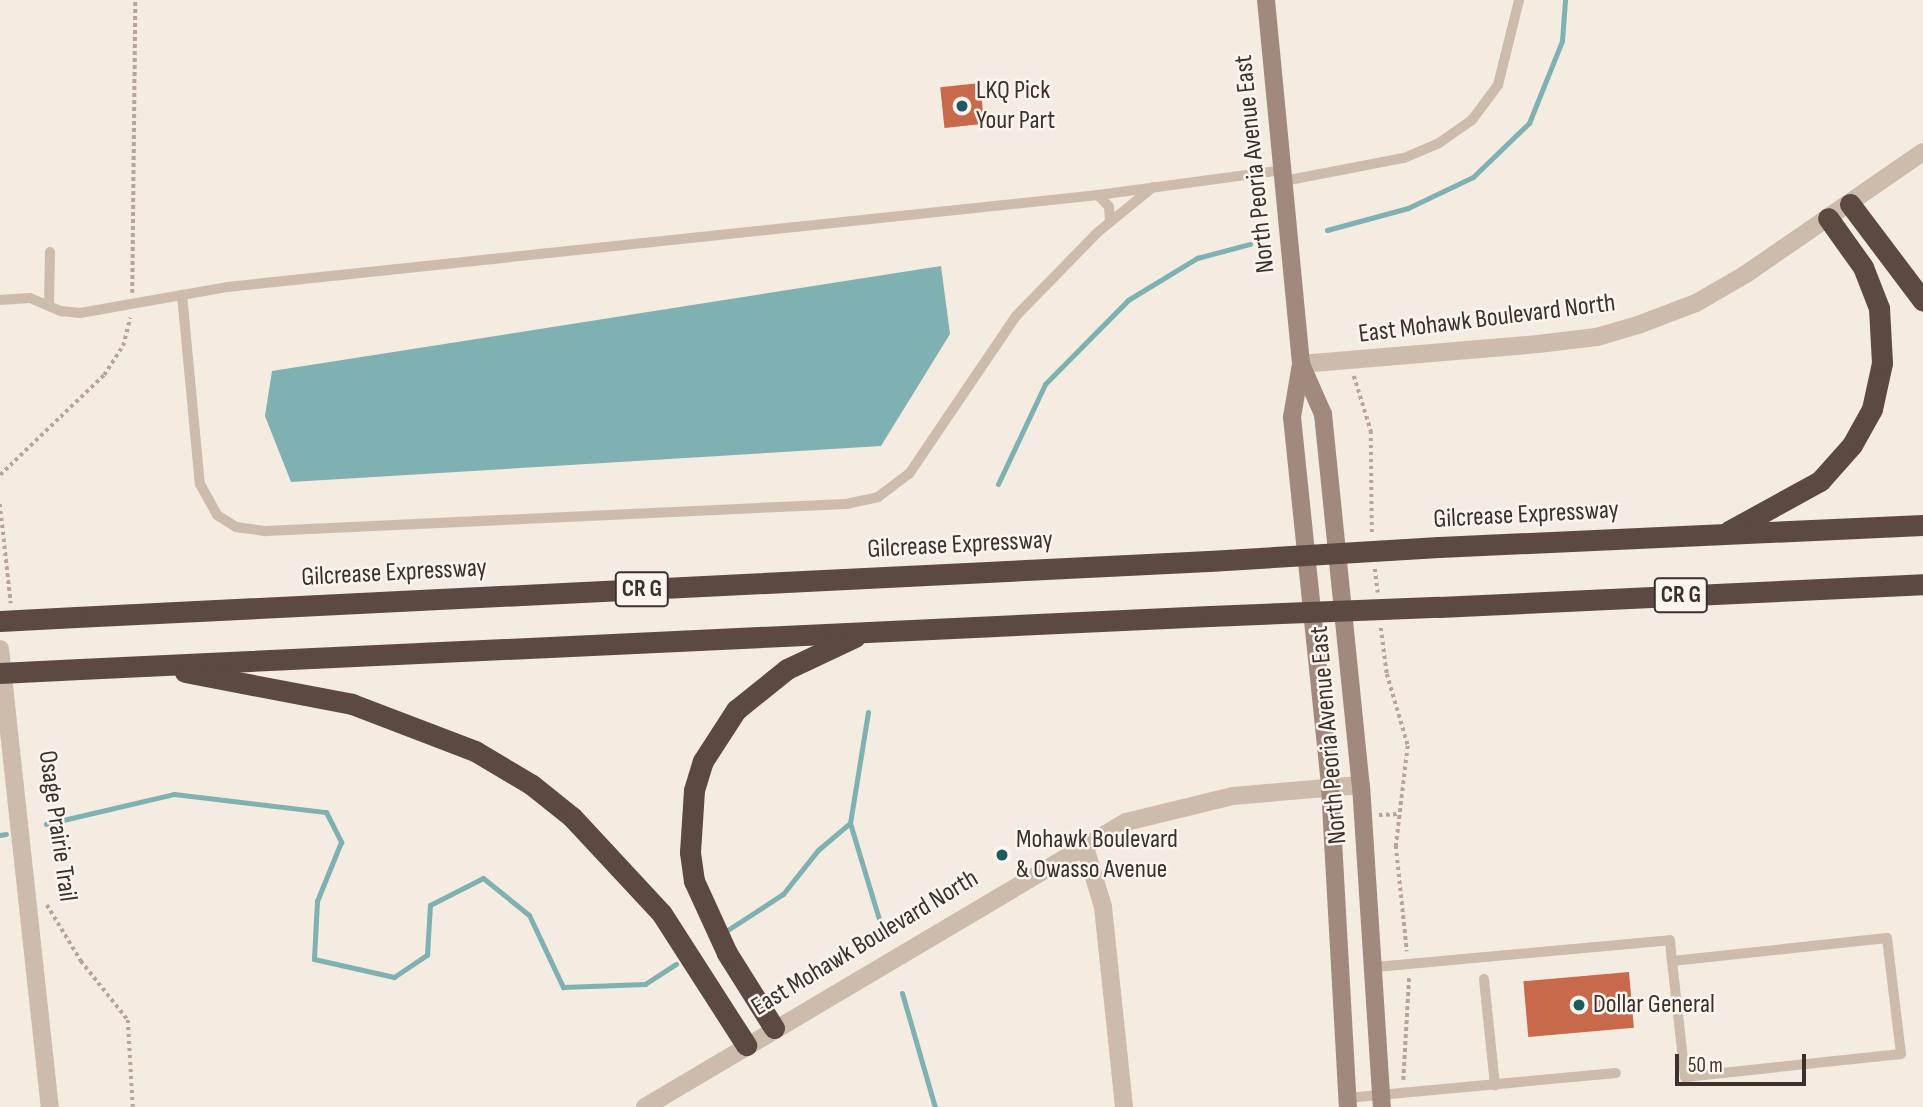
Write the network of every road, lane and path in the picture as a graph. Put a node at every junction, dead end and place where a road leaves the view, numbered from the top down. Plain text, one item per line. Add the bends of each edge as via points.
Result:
1 (135, 0) edge
2 (1266, 0) edge
3 (1518, 0) edge
4 (1923, 152) edge
5 (1283, 175) junction
6 (1153, 187) junction
7 (1098, 195) junction
8 (1850, 204) junction
9 (1828, 218) junction
10 (1110, 222) junction
11 (50, 252) dead end
12 (182, 295) junction
13 (0, 300) edge
14 (1923, 301) edge
15 (132, 303) junction
16 (49, 304) junction
17 (1351, 363) junction
18 (1301, 364) junction
19 (0, 475) edge
20 (0, 504) edge
21 (1923, 525) edge
22 (1372, 535) dead end
23 (1722, 535) junction
24 (1375, 561) dead end
25 (1923, 584) edge
26 (1378, 601) dead end
27 (1380, 614) dead end
28 (6, 617) edge
29 (863, 633) junction
30 (0, 649) edge
31 (145, 666) junction
32 (0, 673) edge
33 (1362, 785) junction
34 (1330, 787) junction
35 (1084, 844) junction
36 (1398, 866) dead end
37 (45, 901) dead end
38 (1672, 961) junction
39 (1376, 967) junction
40 (1483, 979) dead end
41 (774, 1028) junction
42 (746, 1045) junction
43 (1616, 1073) dead end
44 (1495, 1085) junction
45 (1382, 1101) edge
46 (1348, 1102) edge
47 (50, 1107) edge
48 (133, 1107) edge
49 (645, 1107) edge
50 (1124, 1107) edge

1 - 15 path
2 - 5 main road, North Peoria Avenue East
3 - 5 lane via 1503,72 1486,106 1472,120 1439,143 1404,158
4 - 8 street, East Mohawk Boulevard North
5 - 6 lane
5 - 18 main road, North Peoria Avenue East
6 - 7 lane
6 - 10 lane
7 - 10 lane via 1109,207
7 - 12 lane
8 - 9 street, East Mohawk Boulevard North
8 - 14 highway
9 - 17 street, East Mohawk Boulevard North via 1696,303 1638,325 1585,338
9 - 23 highway via 1863,267 1880,308 1882,363 1872,409 1852,445 1820,481
10 - 12 lane via 1009,325 909,474 878,497 846,504 266,531 236,527 217,515 200,484
11 - 16 lane
12 - 15 lane
13 - 16 lane via 30,298
15 - 16 lane via 80,313
15 - 19 path via 122,346 104,375
17 - 18 street, East Mohawk Boulevard North
17 - 22 path via 1371,430
18 - 33 main road, North Peoria Avenue East via 1323,414
18 - 34 main road, North Peoria Avenue East via 1292,417
20 - 28 path
21 - 23 highway, Gilcrease Expressway / CR G
23 - 28 highway, Gilcrease Expressway / CR G, bridge
24 - 26 path
25 - 29 highway, CR G, bridge
27 - 36 path via 1387,674 1408,746 1398,814
29 - 31 highway, CR G
29 - 41 highway via 787,669 736,710 703,761 694,790 690,852 694,881 727,953
30 - 47 street
31 - 32 highway, CR G, bridge
31 - 42 highway via 352,704 475,751 532,785 572,817 663,914
33 - 34 street, East Mohawk Boulevard North
33 - 39 main road, North Peoria Avenue East
34 - 35 street, East Mohawk Boulevard North via 1175,807 1126,822
34 - 46 main road, North Peoria Avenue East
35 - 41 street, East Mohawk Boulevard North
35 - 50 street via 1103,906
37 - 48 path, Osage Prairie Trail via 52,921 128,1020
38 - 38 lane via 1685,1077 1901,1054 1887,939
38 - 39 lane via 1670,940
39 - 45 main road, North Peoria Avenue East
40 - 44 lane
41 - 42 street, East Mohawk Boulevard North
42 - 49 street, East Mohawk Boulevard North
43 - 44 lane
44 - 45 lane
45 - 46 lane

